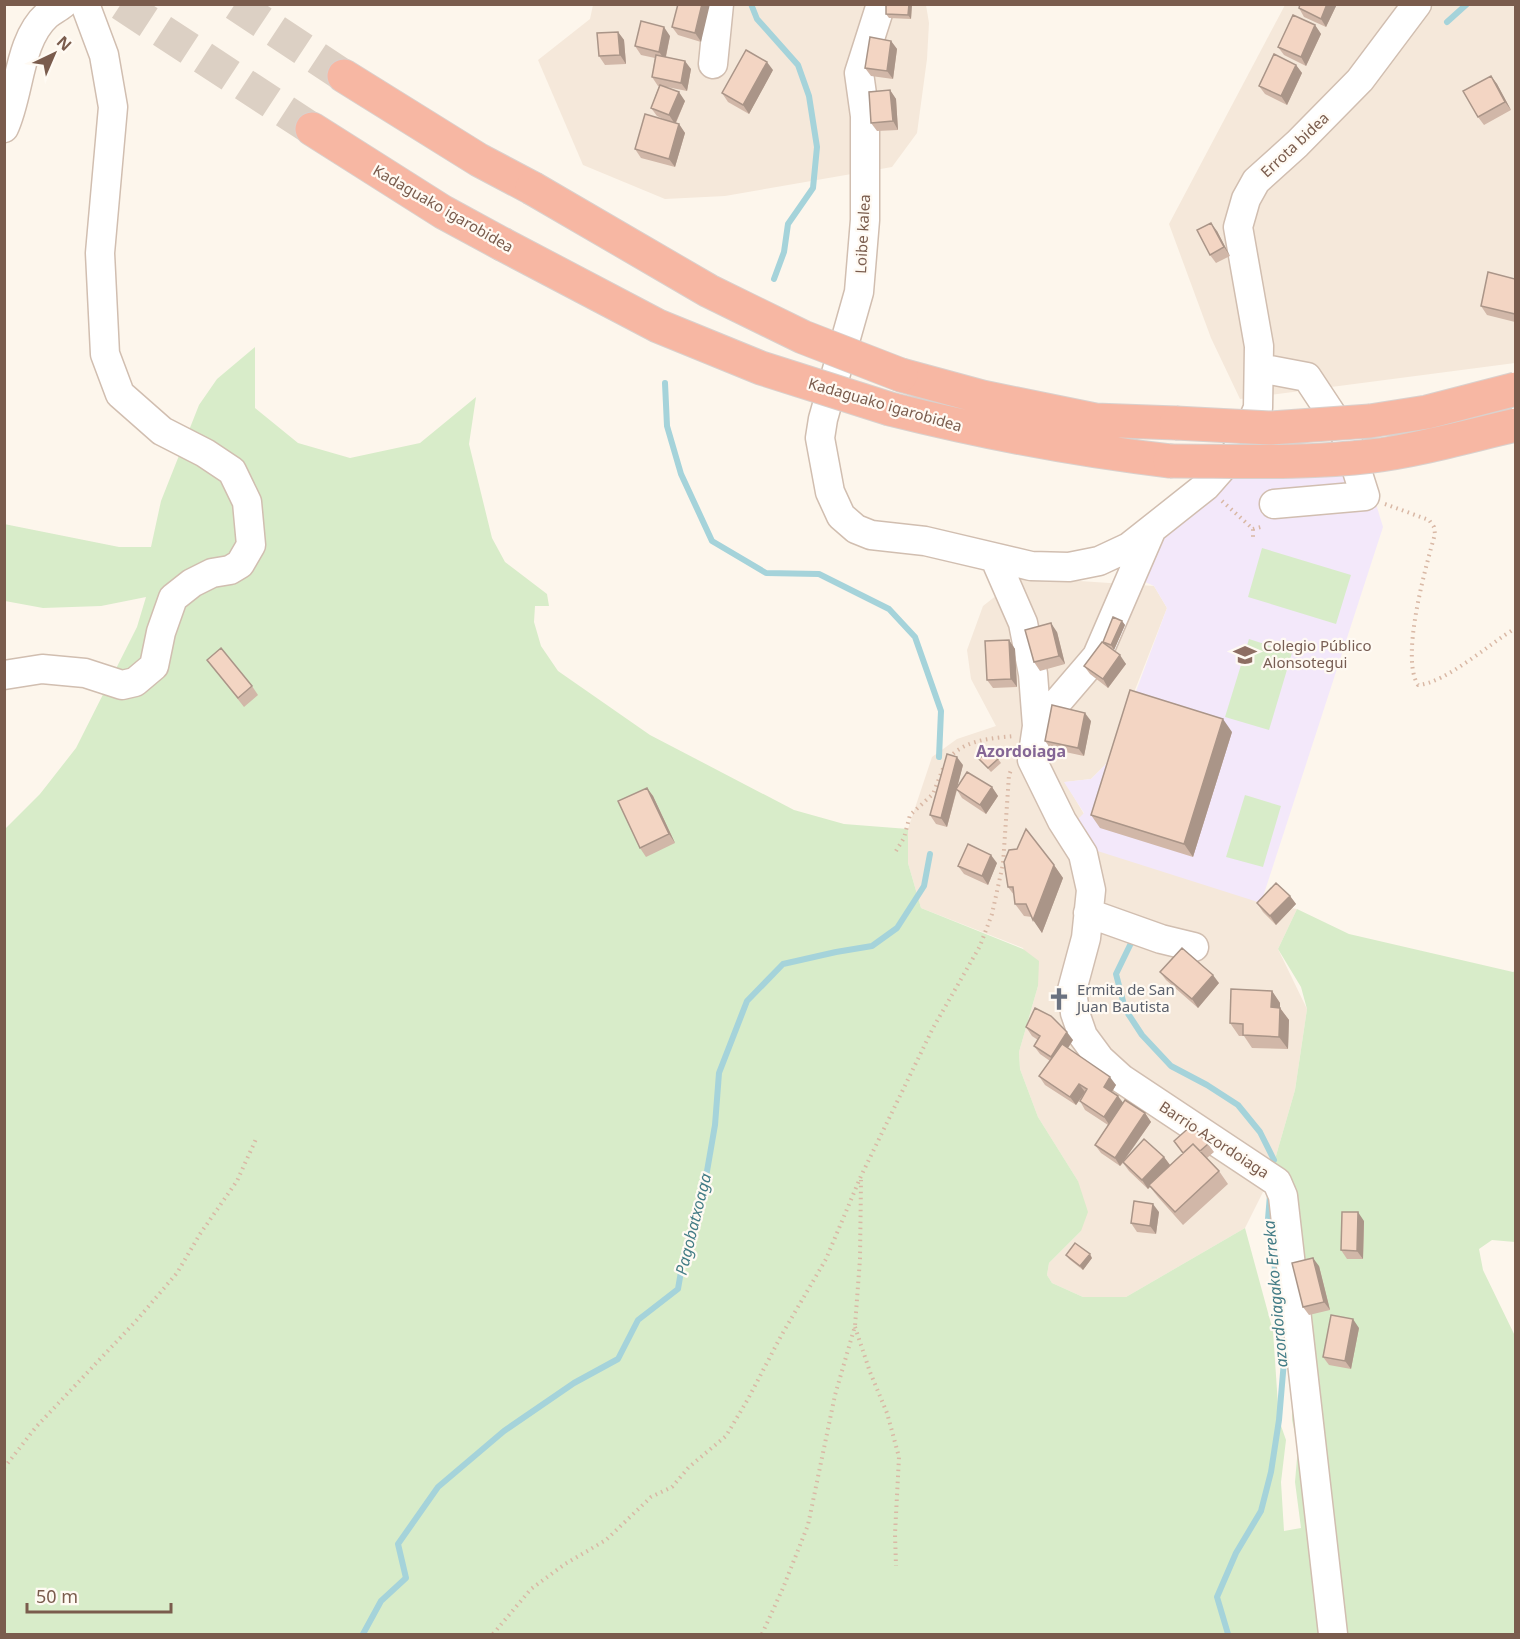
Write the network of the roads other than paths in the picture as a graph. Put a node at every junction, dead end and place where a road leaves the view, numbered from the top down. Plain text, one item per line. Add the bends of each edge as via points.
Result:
1 (63, 4) edge
2 (85, 4) edge
3 (719, 4) edge
4 (880, 4) edge
5 (1417, 4) edge
6 (713, 64) dead end
7 (344, 76) tunnel mouth
8 (4, 128) edge
9 (312, 129) tunnel mouth
10 (1259, 357) junction
11 (1515, 389) edge
12 (1515, 425) edge
13 (1268, 516) road end
14 (1153, 526) junction
15 (994, 559) junction
16 (4, 675) edge
17 (1037, 730) junction
18 (1089, 914) junction
19 (1194, 947) dead end
20 (1333, 1635) edge

1 - 8 street via 34,32
2 - 16 street via 104,55 112,107 100,253 105,354 120,394 162,430 232,471 247,502 251,545 240,564 202,578 174,598 154,666 135,682 122,685 85,673 42,669
3 - 6 street
4 - 15 street, Loibe kalea via 859,73 865,116 865,220 859,292 823,419 823,463 841,516 856,528 872,535 926,541
5 - 10 street, Errota bidea via 1360,80 1256,181 1246,199 1238,227
7 - 11 highway, bridge via 479,160 709,291 803,337 902,375 982,397 1095,420 1270,428 1370,421 1427,412
9 - 12 highway, Kadaguako igarobidea, bridge via 443,212 658,326 761,368 890,409 966,428 1082,450 1170,460 1274,461 1371,456
10 - 13 street via 1307,377 1346,436 1365,496
10 - 14 street via 1258,408 1242,446 1206,486
14 - 15 street via 1129,547 1099,561 1069,567 1031,566
14 - 17 street via 1097,656
15 - 17 street, Barrio Azordoiaga via 1023,623 1033,674
17 - 18 street, Barrio Azordoiaga via 1032,760 1083,854 1091,890
18 - 19 street
18 - 20 street, Barrio Azordoiaga via 1072,990 1083,1036 1122,1079 1276,1182 1283,1196

